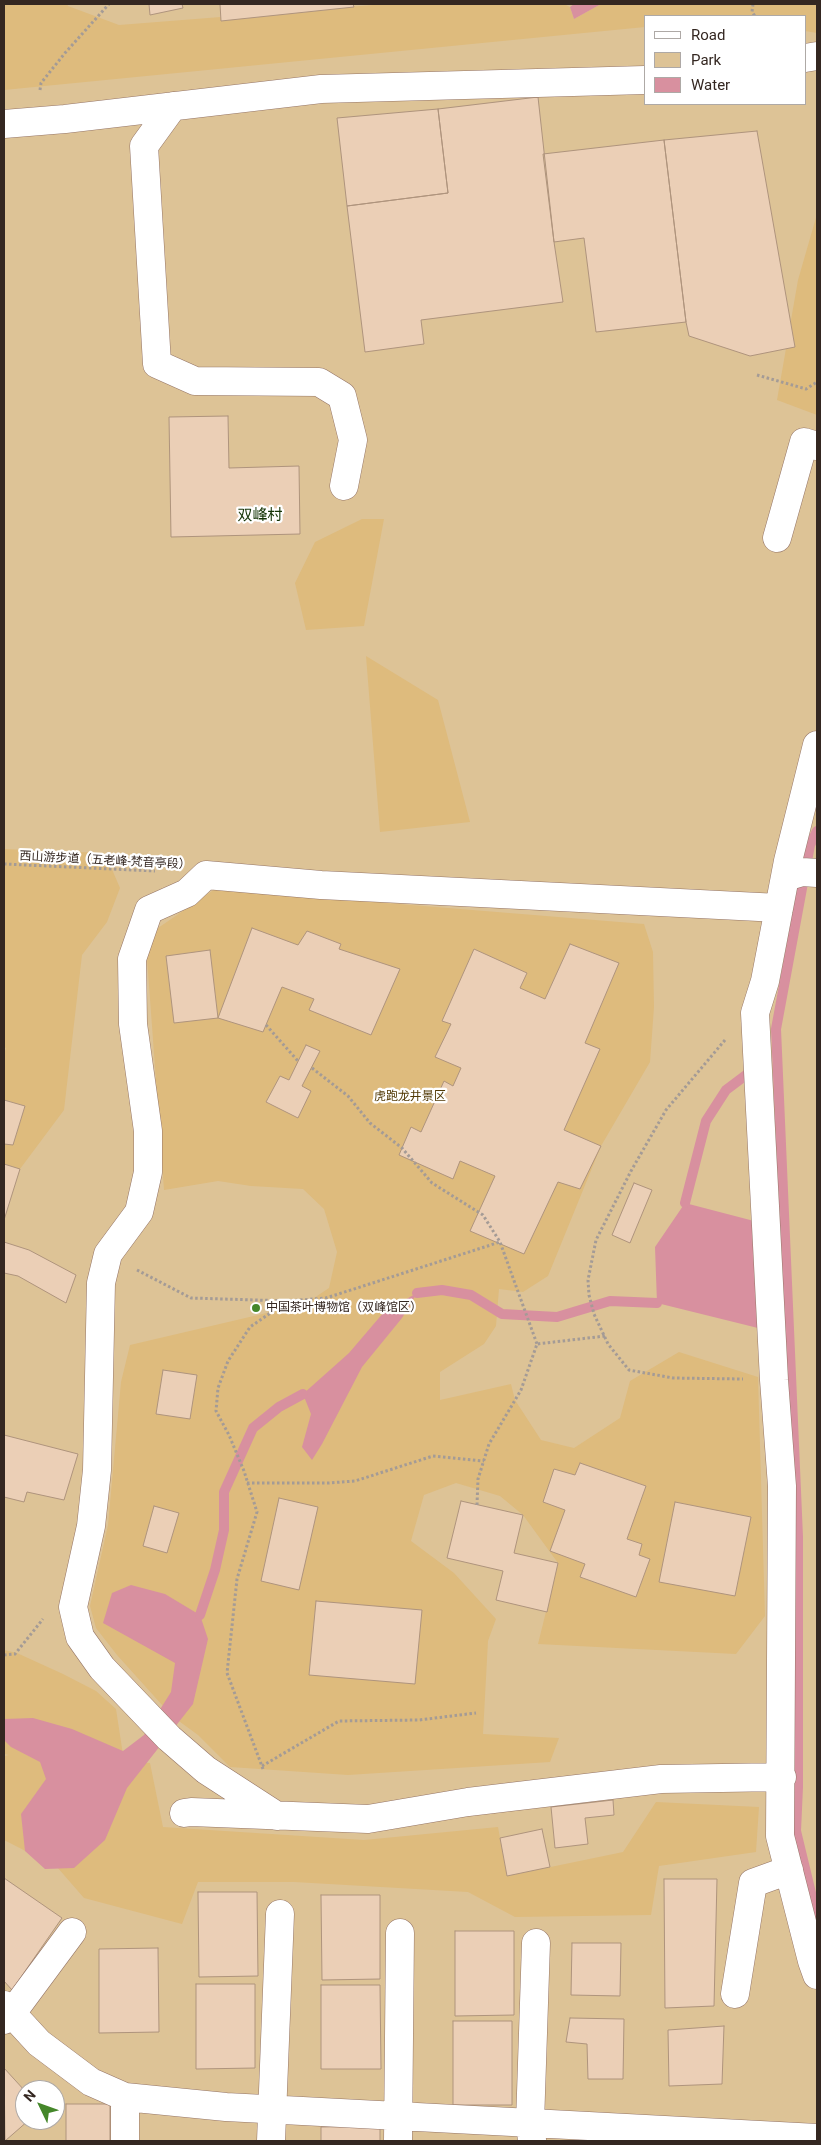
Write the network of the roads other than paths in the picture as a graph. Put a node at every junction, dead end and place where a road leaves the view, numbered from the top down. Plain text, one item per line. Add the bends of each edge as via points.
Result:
1 (644, 80) edge
2 (173, 106) junction
3 (4, 124) edge
4 (817, 446) edge
5 (344, 486) dead end
6 (777, 538) dead end
7 (817, 745) edge
8 (801, 874) edge
9 (779, 908) junction
10 (782, 1777) junction
11 (184, 1813) dead end
12 (277, 1816) junction
13 (789, 1870) junction
14 (280, 1914) dead end
15 (72, 1932) dead end
16 (400, 1934) dead end
17 (536, 1943) dead end
18 (817, 1976) edge
19 (734, 1994) dead end
20 (6, 2013) edge
21 (124, 2097) junction
22 (273, 2110) junction
23 (398, 2129) edge
24 (531, 2132) edge
25 (817, 2138) edge
26 (125, 2141) edge
27 (271, 2141) edge

1 - 2 street via 320,89
2 - 3 street
2 - 5 street via 144,146 157,364 195,381 318,382 342,396 353,440
4 - 6 street via 804,442
7 - 8 street
8 - 9 street
9 - 10 street via 755,1014 782,1486
9 - 12 street via 321,885 206,875 188,893 149,910 132,959 132,1024 148,1131 148,1172 139,1212 108,1254 101,1283 98,1470 91,1526 73,1607 80,1637 102,1668 169,1738 206,1770
10 - 12 street via 661,1778 468,1802 368,1819
10 - 13 street via 780,1836
11 - 12 street
13 - 18 street
13 - 19 street via 753,1883
14 - 22 street
15 - 20 street
16 - 23 street
17 - 24 street
20 - 21 street via 91,2082
21 - 22 street
21 - 26 street
22 - 23 street
22 - 27 street
23 - 24 street
24 - 25 street

